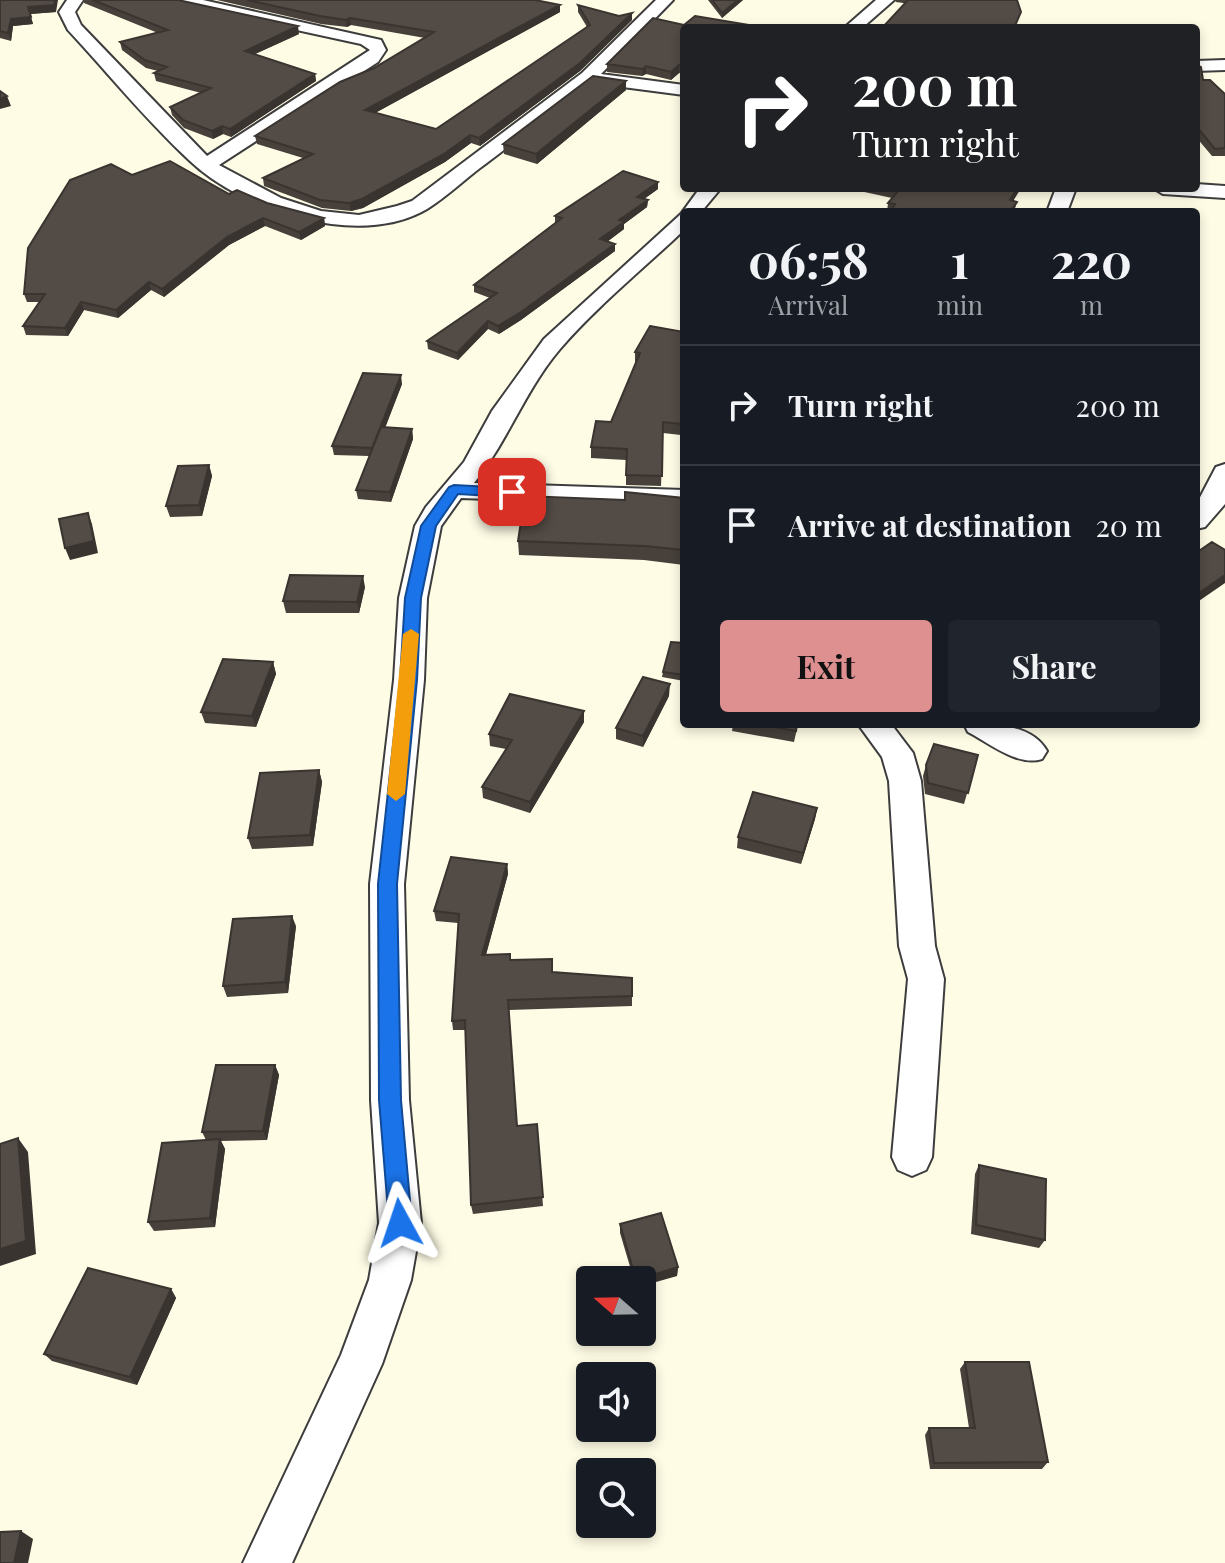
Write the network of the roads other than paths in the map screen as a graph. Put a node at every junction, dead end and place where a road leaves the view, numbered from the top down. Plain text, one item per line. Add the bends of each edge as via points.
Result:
1 (75, 0) edge
2 (181, 0) edge
3 (665, 0) edge
4 (886, 0) edge
5 (857, 24) edge
6 (1225, 65) edge
7 (1200, 66) edge
8 (588, 77) junction
9 (680, 89) edge
10 (206, 165) junction
11 (1200, 190) edge
12 (708, 192) edge
13 (1225, 192) edge
14 (694, 208) edge
15 (680, 223) edge
16 (1225, 472) edge
17 (454, 490) junction
18 (680, 498) edge
19 (1200, 517) edge
20 (876, 728) edge
21 (987, 728) edge
22 (1031, 751) dead end
23 (912, 1157) dead end
24 (267, 1563) edge

1 - 10 street via 67,12 74,27
2 - 10 street via 366,40 378,50
3 - 8 street
4 - 5 street
6 - 7 street
8 - 9 street
8 - 10 street via 419,205 398,214 357,222 299,211
11 - 13 street
12 - 14 street
15 - 17 street via 552,344
16 - 19 street via 1212,504
17 - 18 street
17 - 24 street via 428,526 413,598 387,884 390,1100 400,1223 390,1280 360,1364
20 - 23 street via 897,753 905,781 917,946 926,979
21 - 22 street

